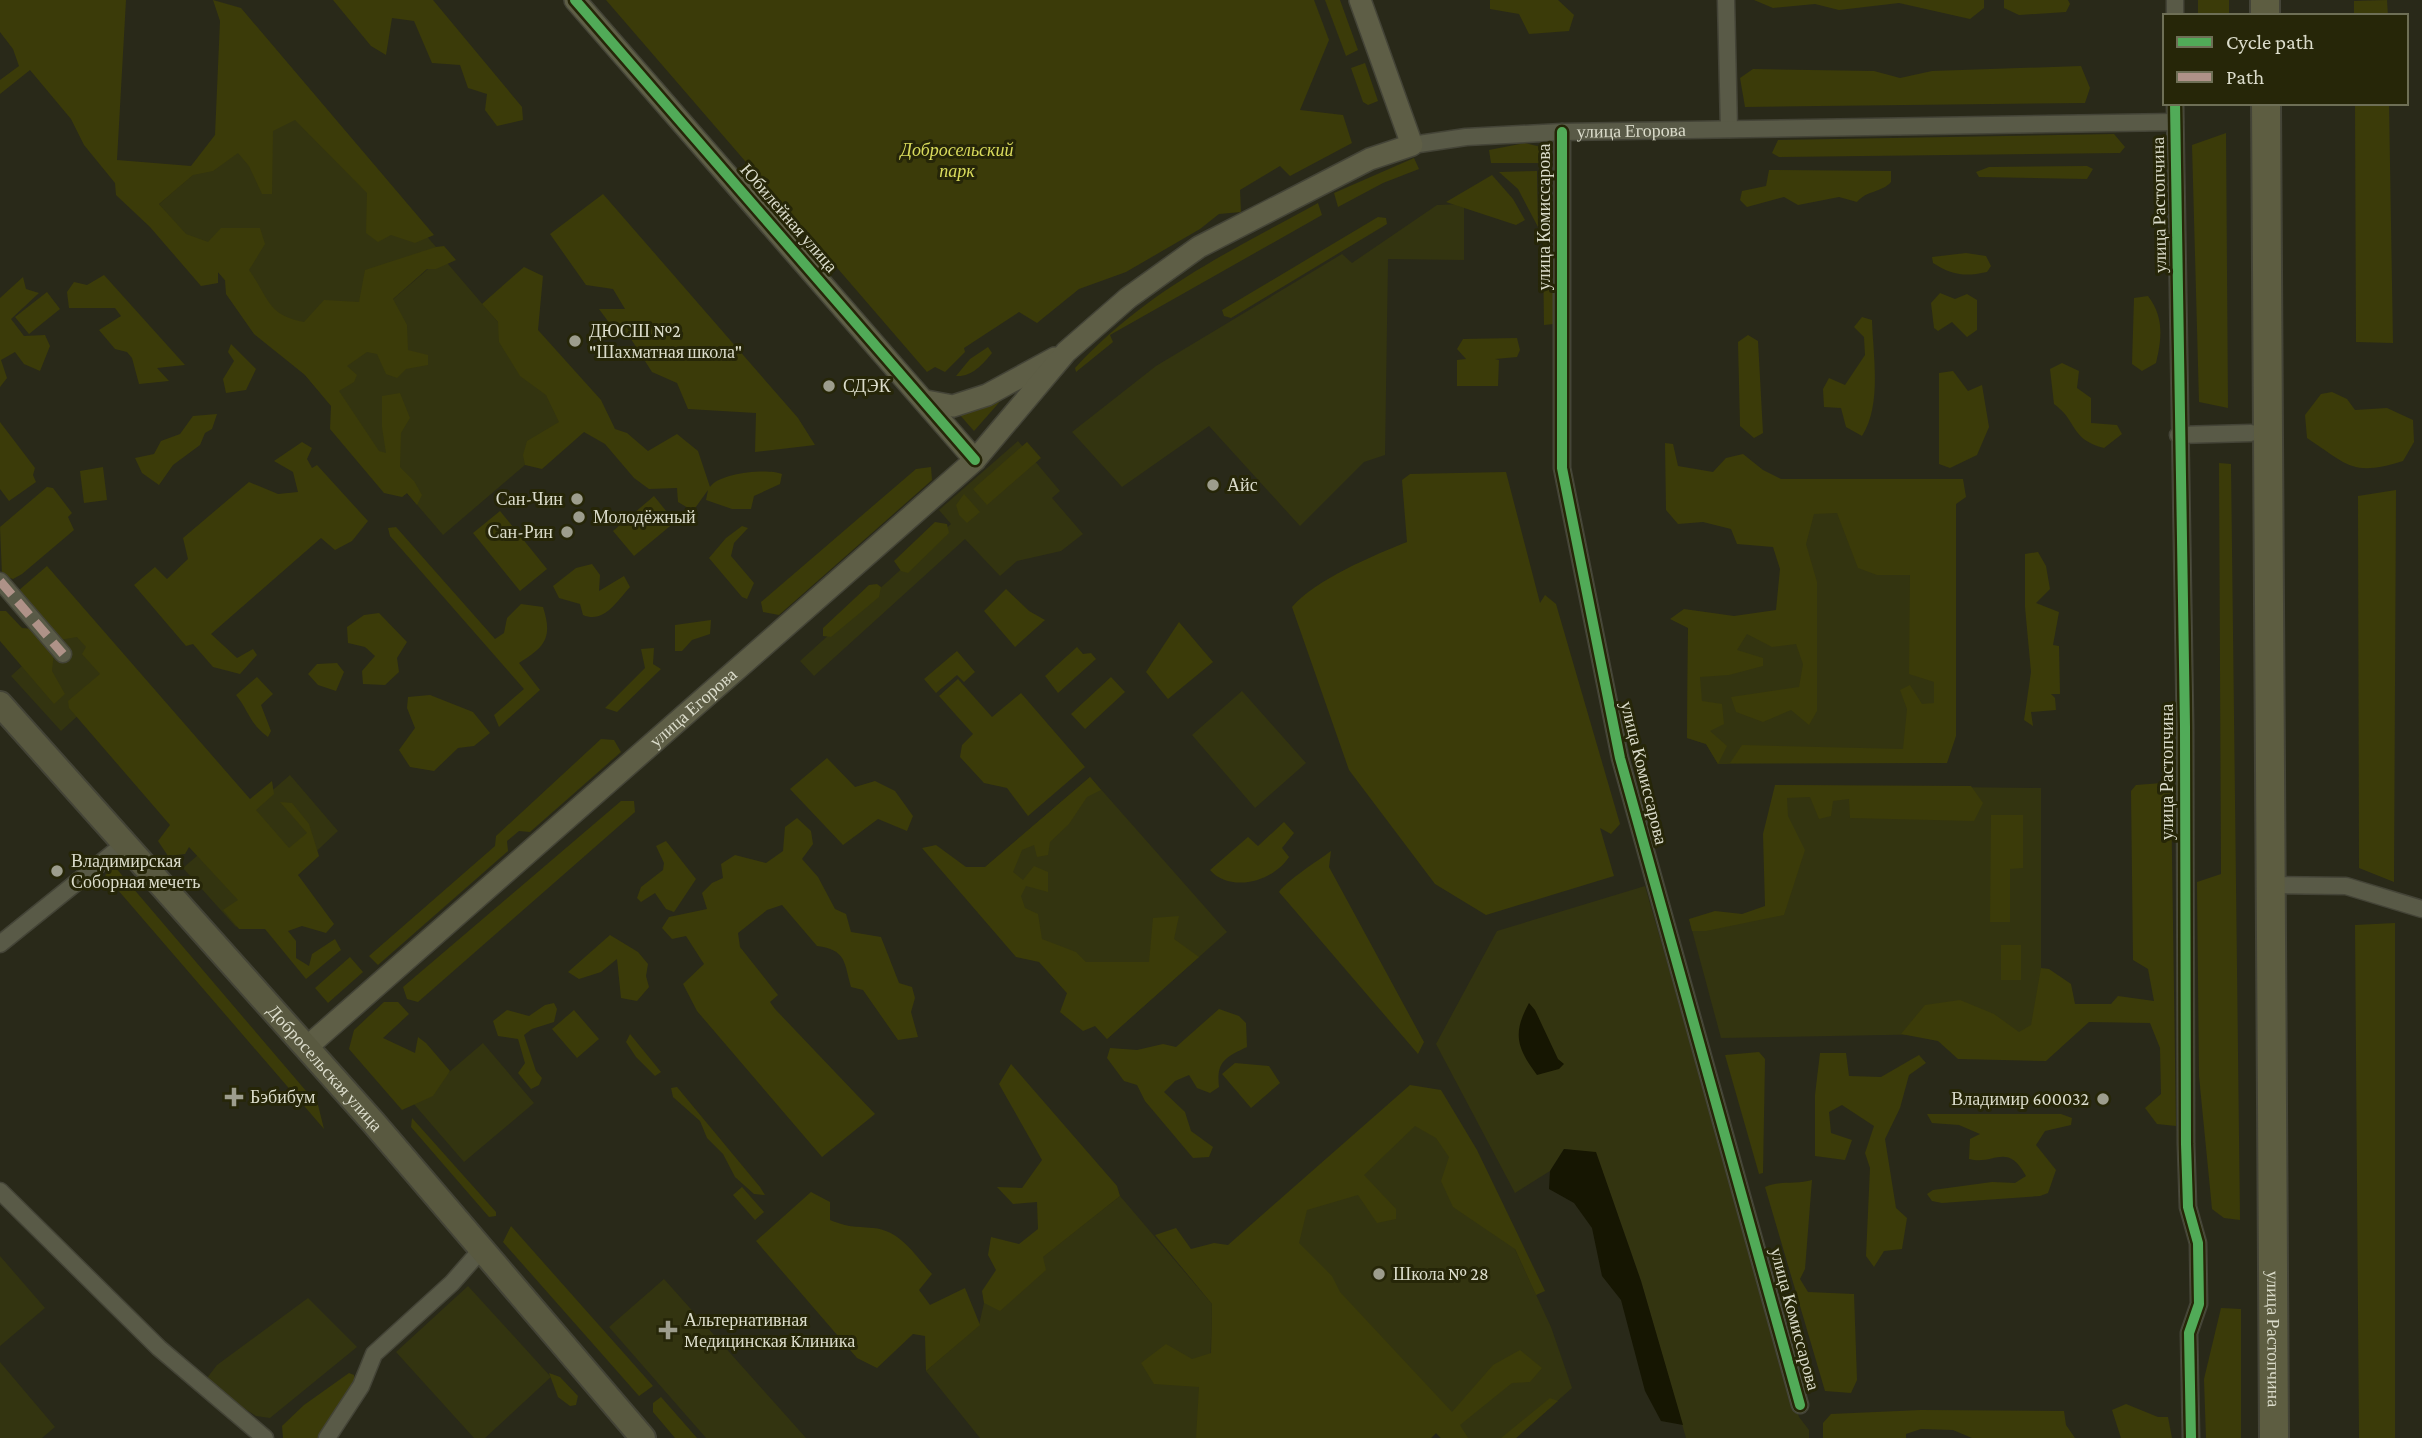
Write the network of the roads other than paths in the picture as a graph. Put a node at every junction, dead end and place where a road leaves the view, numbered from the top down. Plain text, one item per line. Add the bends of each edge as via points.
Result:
1 (575, 0) edge
2 (1360, 0) edge
3 (1726, 0) edge
4 (2175, 105) edge
5 (2249, 105) edge
6 (2266, 105) edge
7 (2175, 122) junction
8 (1729, 129) junction
9 (1562, 132) junction
10 (1412, 145) junction
11 (1066, 352) junction
12 (926, 401) junction
13 (2251, 433) junction
14 (2178, 435) junction
15 (975, 460) junction
16 (0, 581) edge
17 (63, 654) dead end
18 (0, 704) edge
19 (123, 845) junction
20 (2273, 885) junction
21 (2422, 909) edge
22 (0, 944) edge
23 (307, 1047) junction
24 (0, 1191) edge
25 (481, 1250) junction
26 (1800, 1405) dead end
27 (265, 1438) edge
28 (327, 1438) edge
29 (643, 1438) edge
30 (2192, 1438) edge
31 (2259, 1438) edge
32 (2274, 1438) edge

1 - 12 main road, Юбилейная улица
2 - 10 main road
3 - 8 street
4 - 7 street, улица Растопчина
5 - 13 highway, улица Растопчина
6 - 20 highway, улица Растопчина
7 - 8 street, улица Егорова
7 - 14 street, улица Растопчина
8 - 9 street, улица Егорова
9 - 10 street, улица Егорова
9 - 26 street, улица Комиссарова via 1562,468 1620,758
10 - 11 main road, улица Егорова via 1370,159 1199,247 1128,298
11 - 12 main road, улица Егорова via 987,395 953,406
11 - 15 main road, улица Егорова
12 - 15 main road, Юбилейная улица
13 - 14 street
13 - 31 highway, улица Растопчина
14 - 30 street, улица Растопчина via 2185,726 2186,1144 2199,1304 2189,1334
15 - 23 main road, улица Егорова
16 - 17 street
18 - 19 main road, Добросельская улица
19 - 22 street
19 - 23 main road, Добросельская улица
20 - 21 street via 2346,886
20 - 32 highway, улица Растопчина
23 - 25 main road, Добросельская улица
24 - 27 street via 159,1348
25 - 28 street via 374,1354 361,1386
25 - 29 main road, Добросельская улица

